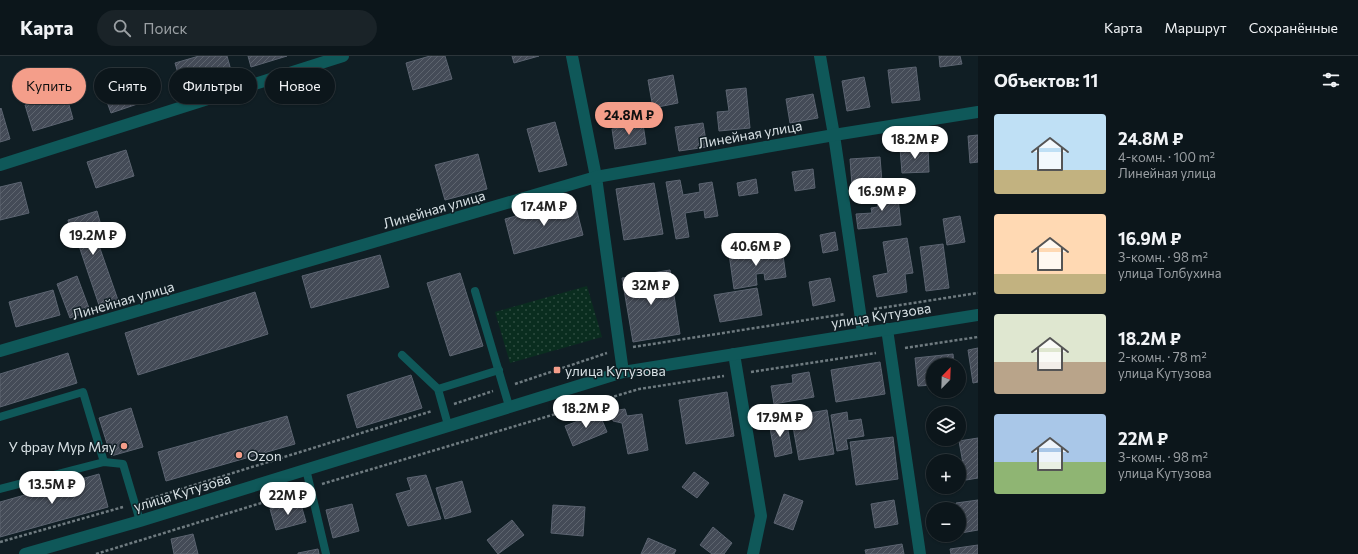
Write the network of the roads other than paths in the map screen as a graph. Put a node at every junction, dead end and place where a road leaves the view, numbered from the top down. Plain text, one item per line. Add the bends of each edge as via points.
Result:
1 (343, 56) edge
2 (572, 56) edge
3 (820, 56) edge
4 (978, 112) edge
5 (834, 135) junction
6 (0, 165) edge
7 (596, 177) junction
8 (475, 291) dead end
9 (978, 315) edge
10 (887, 329) junction
11 (864, 333) junction
12 (0, 351) edge
13 (402, 354) dead end
14 (734, 354) junction
15 (499, 370) junction
16 (623, 372) junction
17 (438, 389) junction
18 (509, 406) junction
19 (0, 417) edge
20 (448, 425) junction
21 (104, 462) junction
22 (306, 469) junction
23 (0, 490) edge
24 (140, 521) junction
25 (25, 554) edge
26 (326, 554) edge
27 (754, 554) edge
28 (920, 554) edge

1 - 6 street
2 - 7 street
3 - 5 street
4 - 5 street, Линейная улица
5 - 7 street, Линейная улица
5 - 11 street
7 - 12 street, Линейная улица
7 - 16 street
8 - 15 lane
9 - 10 street, улица Кутузова
10 - 11 street, улица Кутузова
10 - 28 street
11 - 14 street, улица Кутузова
13 - 17 lane
14 - 16 street, улица Кутузова
14 - 27 street via 761,516
15 - 17 lane
15 - 18 lane
16 - 18 street, улица Кутузова
17 - 20 lane
18 - 20 street, улица Кутузова
19 - 21 lane via 83,392
20 - 22 street, улица Кутузова
21 - 23 lane
21 - 24 lane via 123,464
22 - 24 street, улица Кутузова
22 - 26 lane
24 - 25 street, улица Кутузова

